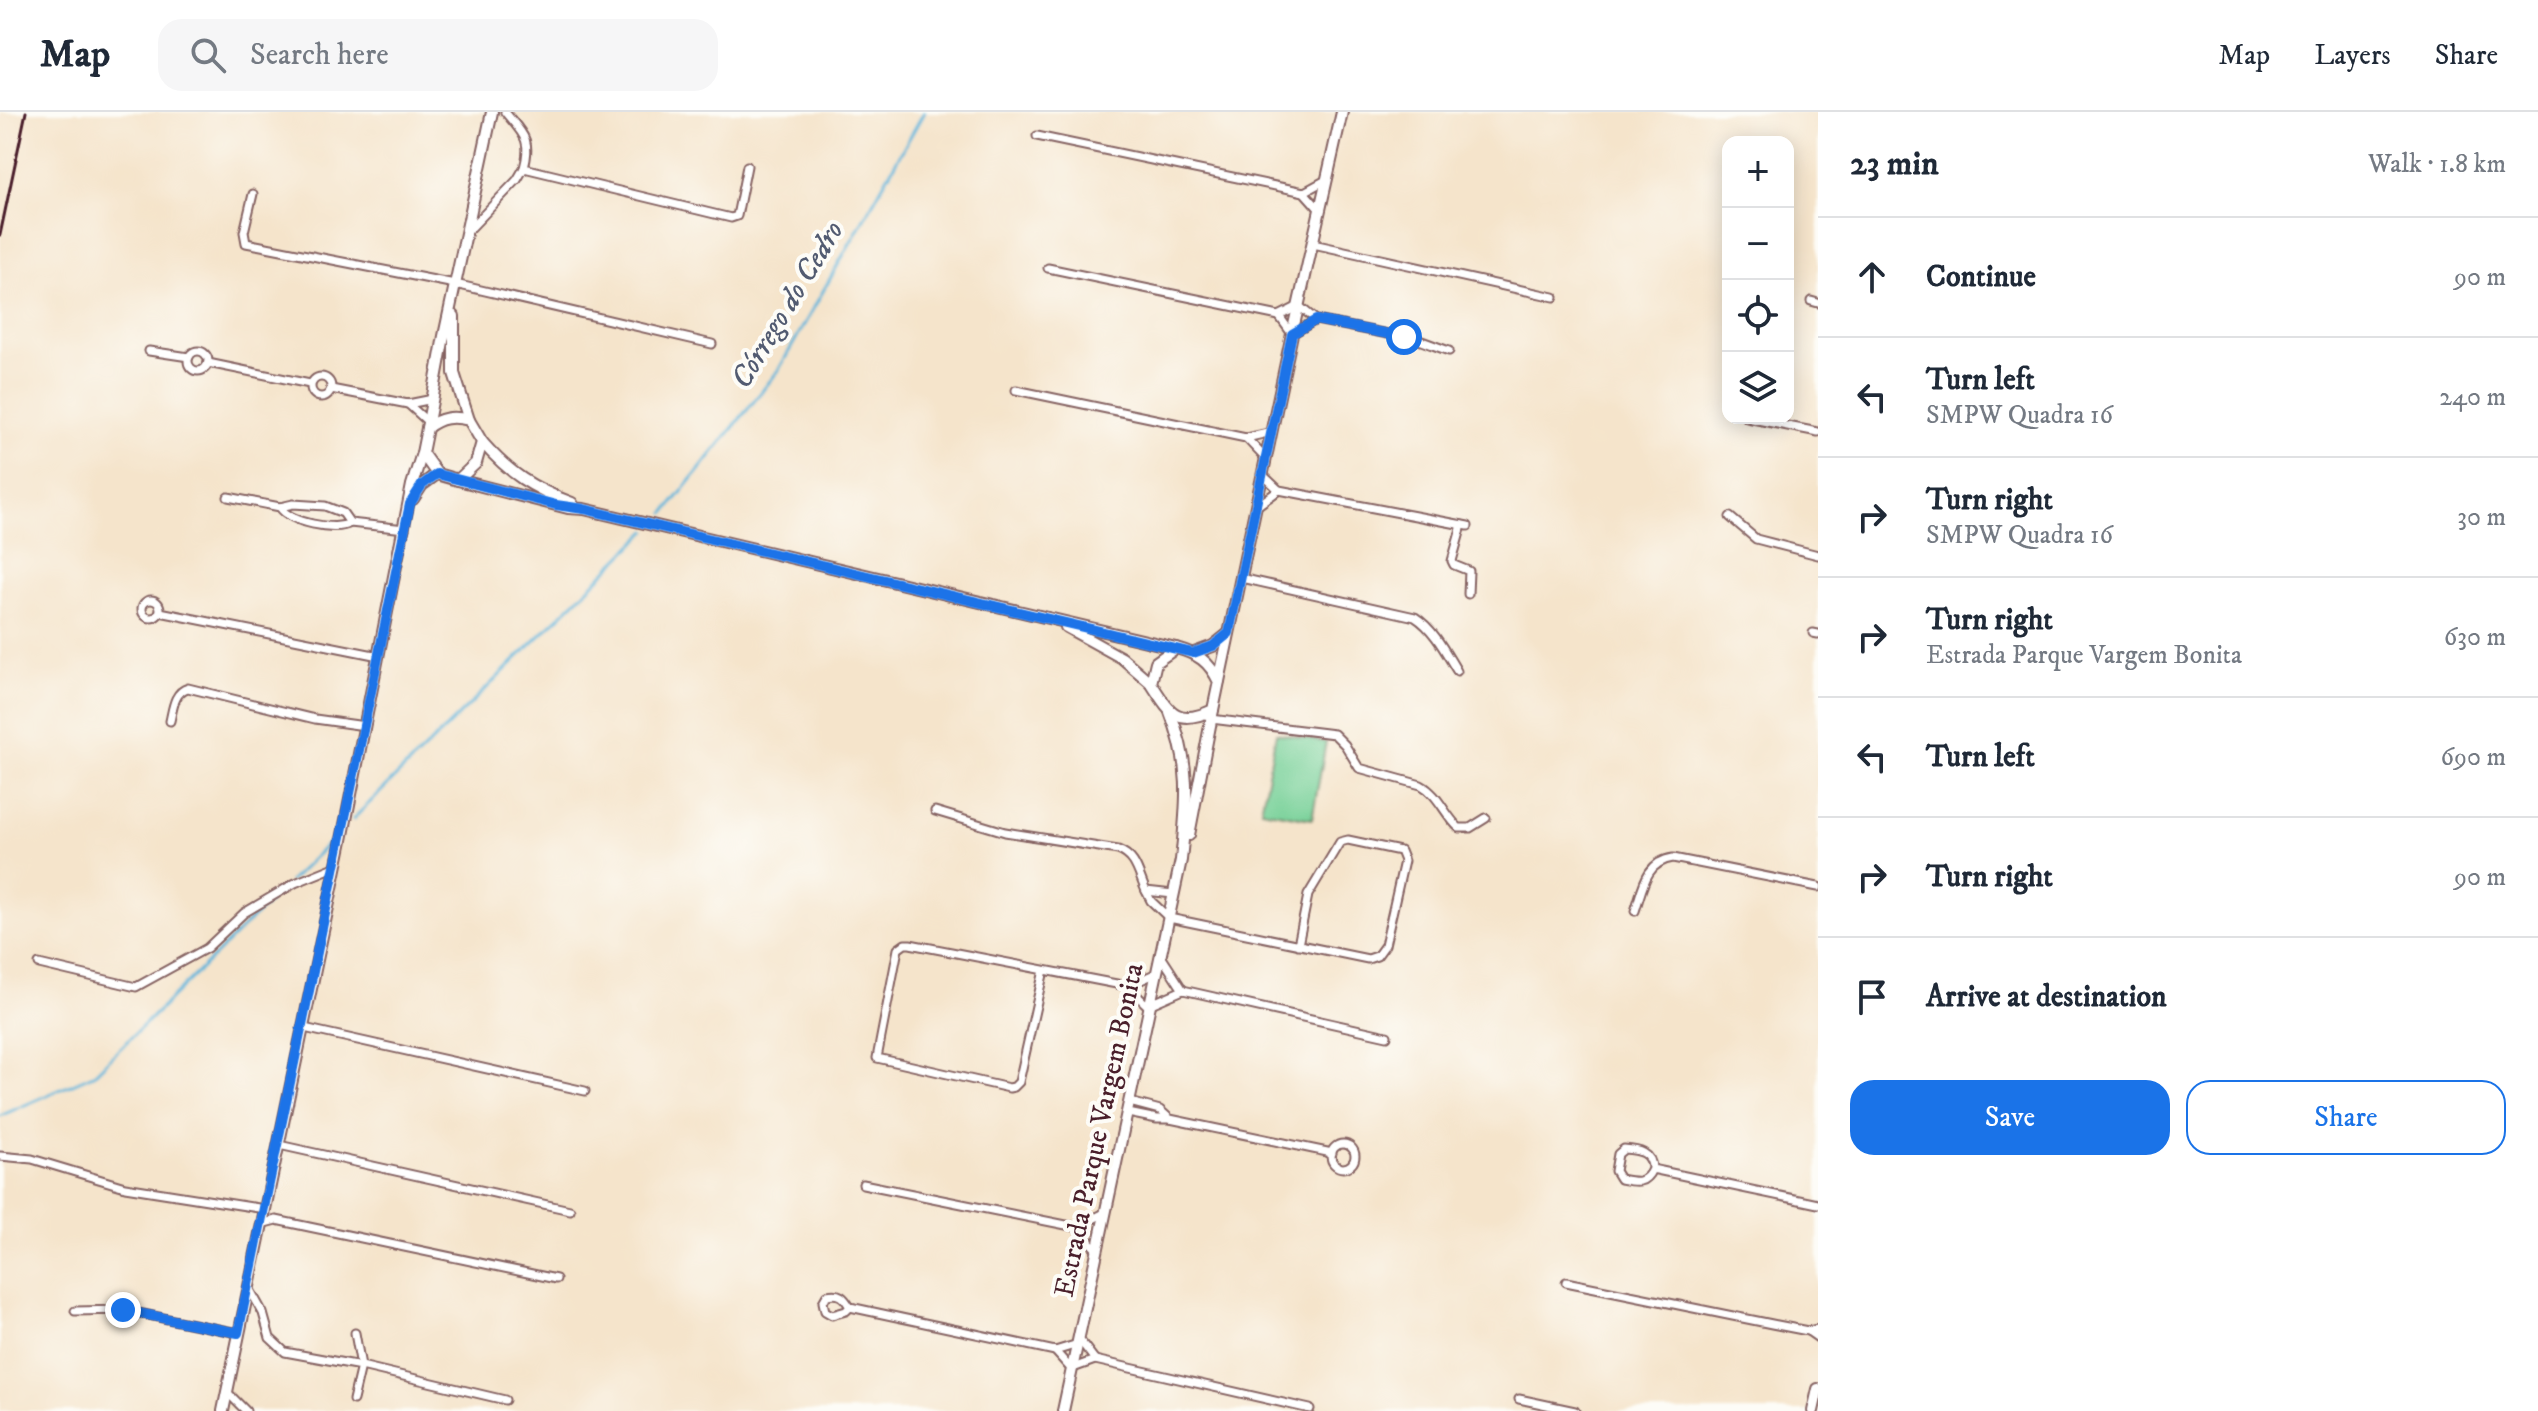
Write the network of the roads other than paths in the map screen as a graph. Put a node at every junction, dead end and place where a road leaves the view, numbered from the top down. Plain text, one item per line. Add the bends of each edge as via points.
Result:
1 (492, 112) edge
2 (505, 112) edge
3 (1342, 112) edge
4 (1037, 136) dead end
5 (747, 166) dead end
6 (524, 168) junction
7 (1327, 180) junction
8 (1304, 192) junction
9 (253, 194) dead end
10 (1320, 210) junction
11 (469, 230) junction
12 (1313, 244) junction
13 (1048, 268) dead end
14 (458, 282) junction
15 (1554, 297) dead end
16 (1299, 306) junction
17 (1279, 316) junction
18 (1316, 320) junction
19 (1292, 334) junction
20 (712, 344) dead end
21 (149, 351) dead end
22 (1449, 351) dead end
23 (189, 357) junction
24 (208, 363) junction
25 (310, 384) junction
26 (331, 389) junction
27 (1016, 390) dead end
28 (433, 399) junction
29 (408, 404) junction
30 (469, 420) junction
31 (1777, 424) edge
32 (427, 425) junction
33 (1272, 432) junction
34 (1818, 432) edge
35 (1246, 438) junction
36 (482, 442) junction
37 (422, 453) junction
38 (1266, 459) junction
39 (437, 474) junction
40 (1263, 475) junction
41 (458, 480) junction
42 (1279, 490) junction
43 (228, 497) dead end
44 (410, 504) junction
45 (1257, 506) junction
46 (280, 507) junction
47 (584, 509) junction
48 (1730, 517) dead end
49 (350, 523) junction
50 (405, 529) junction
51 (1818, 555) edge
52 (1241, 578) junction
53 (1468, 594) dead end
54 (160, 612) dead end
55 (1046, 617) junction
56 (1229, 633) junction
57 (1176, 648) junction
58 (1193, 653) junction
59 (379, 656) junction
60 (1457, 671) dead end
61 (1219, 682) junction
62 (1151, 683) junction
63 (1170, 712) junction
64 (1212, 714) junction
65 (170, 721) dead end
66 (365, 726) junction
67 (935, 811) dead end
68 (1486, 818) dead end
69 (1181, 860) junction
70 (337, 866) junction
71 (1818, 887) edge
72 (1146, 891) junction
73 (1173, 894) junction
74 (1635, 911) dead end
75 (1169, 918) junction
76 (1298, 945) junction
77 (1161, 956) junction
78 (39, 964) dead end
79 (1044, 970) junction
80 (1157, 973) junction
81 (1127, 986) junction
82 (1183, 990) junction
83 (1150, 1006) junction
84 (304, 1028) junction
85 (1387, 1036) dead end
86 (585, 1091) dead end
87 (1129, 1107) junction
88 (279, 1145) junction
89 (1332, 1153) dead end
90 (0, 1156) edge
91 (1652, 1169) junction
92 (863, 1184) dead end
93 (1818, 1204) edge
94 (265, 1207) junction
95 (570, 1210) dead end
96 (1106, 1213) junction
97 (276, 1220) junction
98 (261, 1224) junction
99 (1076, 1227) junction
100 (1098, 1251) junction
101 (556, 1279) dead end
102 (1566, 1282) dead end
103 (249, 1288) junction
104 (850, 1307) dead end
105 (75, 1311) dead end
106 (1818, 1329) edge
107 (1808, 1331) junction
108 (238, 1333) junction
109 (355, 1333) dead end
110 (1818, 1338) edge
111 (1079, 1341) junction
112 (1055, 1351) junction
113 (1095, 1360) junction
114 (361, 1366) junction
115 (1073, 1369) junction
116 (1818, 1389) edge
117 (227, 1392) junction
118 (1519, 1399) dead end
119 (353, 1400) dead end
120 (505, 1400) dead end
121 (1310, 1409) dead end
122 (223, 1411) edge
123 (246, 1411) edge
124 (1063, 1411) edge
125 (1575, 1411) edge
126 (1813, 1411) edge

1 - 11 main road
2 - 6 street via 527,139
3 - 7 main road
4 - 8 street
5 - 6 street via 740,207 731,218
6 - 11 street
7 - 8 street
7 - 10 main road
8 - 10 street
9 - 14 street via 246,243
10 - 12 main road
11 - 14 main road
12 - 15 street
12 - 16 main road
13 - 17 street
14 - 20 street
14 - 28 main road
14 - 30 main road via 454,373
16 - 17 street
16 - 18 street
16 - 19 main road
17 - 19 street
18 - 19 street
18 - 22 street
19 - 33 main road
21 - 23 street
23 - 24 street via 199,351
23 - 24 street via 193,370
24 - 25 street
25 - 26 street via 318,397
25 - 26 street via 323,376
26 - 29 street
27 - 35 street
28 - 29 street
28 - 32 main road
29 - 32 street
30 - 32 main road via 450,417
30 - 36 main road
31 - 34 street
32 - 37 main road
33 - 35 street
33 - 38 main road
35 - 38 street
36 - 41 main road via 472,469
36 - 47 main road via 522,480
37 - 39 main road
37 - 44 main road
38 - 40 main road
39 - 41 main road
39 - 44 main road
40 - 42 street
40 - 45 main road
41 - 47 main road
42 - 45 street
42 - 53 street via 1465,525 1452,561 1469,571
43 - 46 street
44 - 50 main road
45 - 52 main road
46 - 49 street via 287,516 306,522 341,527
46 - 49 street via 325,506 343,513
47 - 55 main road
48 - 51 street via 1756,539
49 - 50 street
50 - 59 main road
52 - 56 main road
52 - 60 street via 1415,617
54 - 59 street
55 - 57 main road
55 - 62 main road via 1122,658
56 - 58 main road
56 - 61 main road
57 - 58 main road
57 - 62 main road via 1156,662
58 - 61 main road via 1207,662
59 - 66 main road
61 - 64 main road
62 - 63 main road
63 - 64 main road via 1179,717
63 - 69 main road, Estrada Parque Vargem Bonita via 1187,771
64 - 68 street via 1334,734 1359,768 1430,790 1459,828
64 - 69 main road, Estrada Parque Vargem Bonita
65 - 66 street via 179,691 188,688
66 - 70 main road
67 - 72 street via 1005,832 1118,850 1134,860
69 - 73 main road, Estrada Parque Vargem Bonita
70 - 78 street via 244,913 207,948 136,987
70 - 84 main road
71 - 74 street via 1673,858 1649,870
72 - 73 street
72 - 75 street
73 - 75 main road, Estrada Parque Vargem Bonita
75 - 76 street
75 - 77 main road, Estrada Parque Vargem Bonita
76 - 76 street via 1368,959 1377,956 1385,945 1404,861 1400,851 1340,842 1309,891
77 - 80 main road, Estrada Parque Vargem Bonita
77 - 82 street
79 - 79 street via 902,945 877,1058 1014,1087
79 - 81 street
80 - 81 street
80 - 83 main road, Estrada Parque Vargem Bonita
81 - 83 street
82 - 83 street
82 - 85 street
83 - 87 main road, Estrada Parque Vargem Bonita
84 - 86 street
84 - 88 main road
87 - 89 street via 1157,1119
87 - 96 main road, Estrada Parque Vargem Bonita
88 - 94 main road
88 - 95 street
90 - 94 street via 32,1159 125,1187
91 - 91 street via 1639,1182 1620,1179 1615,1171 1618,1154 1624,1149 1646,1153
91 - 93 street
92 - 99 street
94 - 97 street
94 - 98 main road
96 - 99 street
96 - 100 main road, Estrada Parque Vargem Bonita
97 - 98 street
97 - 101 street
98 - 103 main road
99 - 100 street
100 - 111 main road, Estrada Parque Vargem Bonita
102 - 107 street
103 - 108 main road
103 - 114 street via 279,1349
104 - 112 street
105 - 108 street via 109,1308
106 - 107 street
107 - 110 street
108 - 117 main road
109 - 114 street
111 - 112 street
111 - 113 street
111 - 115 main road, Estrada Parque Vargem Bonita
112 - 115 street
113 - 115 street
113 - 121 street
114 - 119 street
114 - 120 street
115 - 124 main road, Estrada Parque Vargem Bonita
116 - 126 main road
117 - 122 main road
117 - 123 street
118 - 125 street

